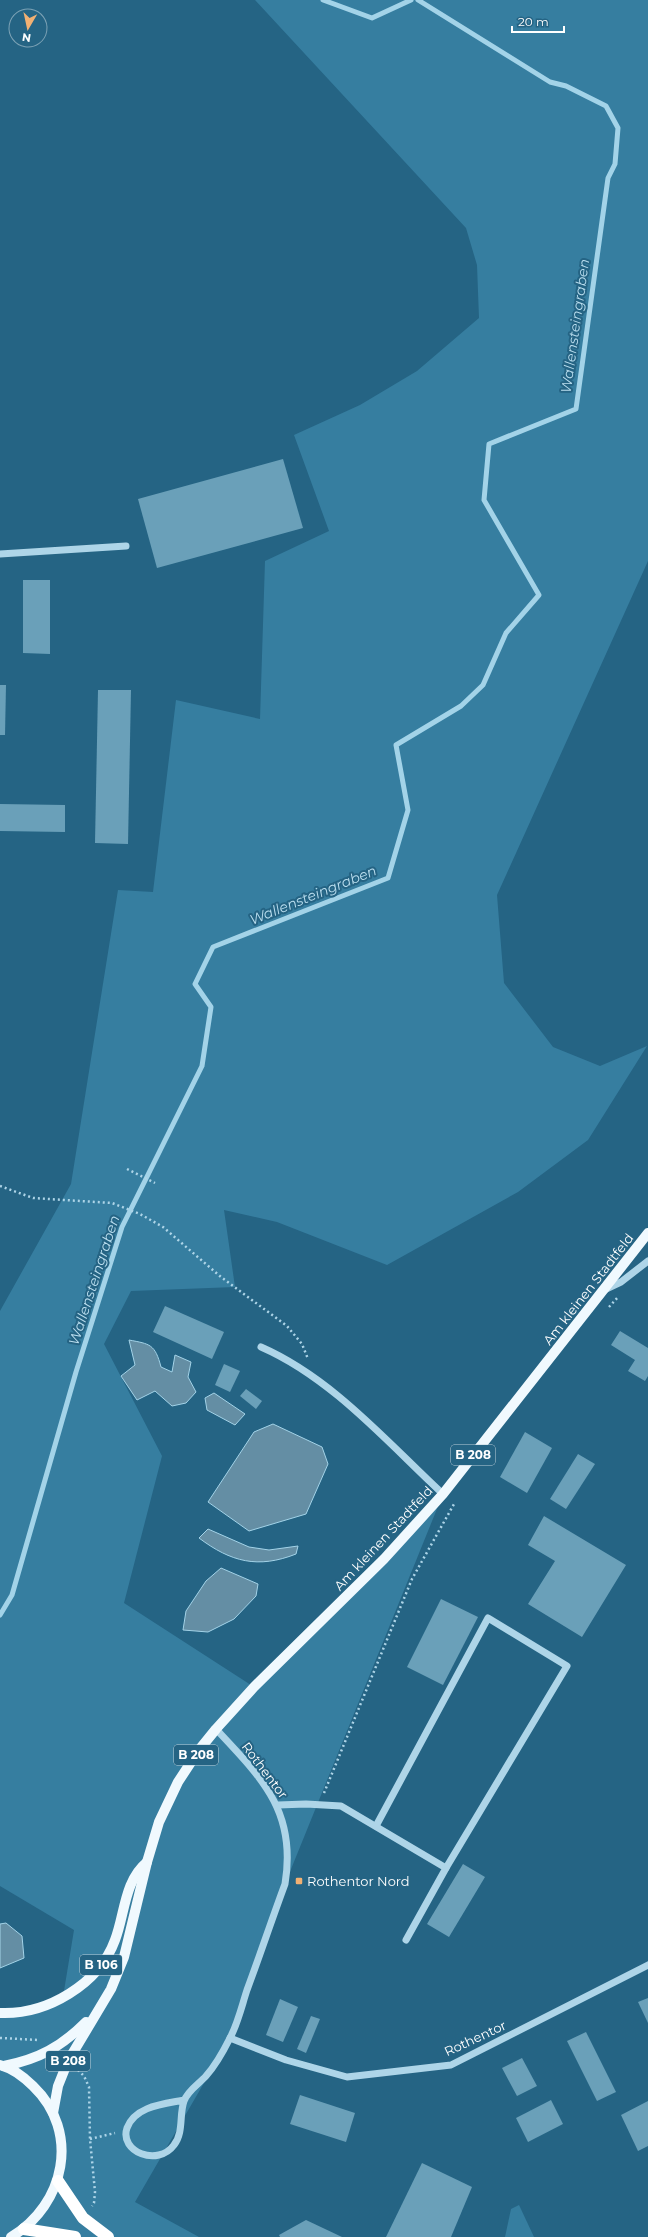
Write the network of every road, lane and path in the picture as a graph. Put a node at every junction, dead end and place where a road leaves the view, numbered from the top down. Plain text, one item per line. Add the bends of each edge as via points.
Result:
1 (126, 546) dead end
2 (0, 554) edge
3 (127, 1169) dead end
4 (155, 1183) dead end
5 (0, 1186) edge
6 (648, 1233) edge
7 (648, 1261) edge
8 (604, 1290) junction
9 (620, 1296) dead end
10 (606, 1311) dead end
11 (261, 1347) dead end
12 (313, 1377) junction
13 (443, 1494) junction
14 (456, 1501) dead end
15 (216, 1728) junction
16 (319, 1804) junction
17 (278, 1805) junction
18 (376, 1826) junction
19 (147, 1862) junction
20 (446, 1868) junction
21 (406, 1940) dead end
22 (648, 1965) edge
23 (0, 2013) edge
24 (95, 2014) junction
25 (0, 2038) edge
26 (230, 2038) junction
27 (53, 2049) junction
28 (68, 2061) junction
29 (2, 2065) edge
30 (184, 2100) junction
31 (53, 2113) junction
32 (126, 2131) junction
33 (90, 2139) junction
34 (58, 2180) junction
35 (83, 2218) junction
36 (24, 2229) junction
37 (11, 2237) edge
38 (75, 2237) edge
39 (108, 2237) edge

1 - 2 street
3 - 4 path
5 - 12 path via 33,1198 112,1203 163,1227 221,1277 287,1326 302,1344
6 - 8 main road, Am kleinen Stadtfeld / B 208
7 - 8 street via 621,1282
8 - 13 main road, Am kleinen Stadtfeld / B 208
9 - 10 path
11 - 12 street
12 - 13 street
13 - 15 main road, Am kleinen Stadtfeld / B 208 via 384,1559
14 - 16 path via 412,1579
15 - 17 street, Rothentor via 250,1767
15 - 19 main road, Am kleinen Stadtfeld / B 208 via 178,1782 159,1822
16 - 17 street
16 - 18 street via 341,1806
17 - 26 street, Rothentor via 288,1848 285,1884
18 - 20 street
18 - 20 street via 488,1618 567,1666
19 - 23 main road, B 106 via 139,1869 130,1885 115,1941 98,1969 83,1984 63,1997 33,2009
19 - 24 main road, B 208 via 124,1957 111,1989
20 - 21 street
22 - 26 street, Rothentor via 451,2066 347,2077 286,2060
24 - 27 main road, B 208
24 - 28 main road, B 208
25 - 27 path via 37,2038
26 - 30 street, Rothentor via 206,2076
27 - 29 main road, B 208 via 29,2060
28 - 31 main road, B 208 via 58,2086
28 - 33 path via 84,2076 89,2087
29 - 31 main road via 24,2078 40,2094
30 - 32 street via 156,2105 138,2113 130,2121
30 - 32 street via 179,2134 174,2145 164,2154 150,2157 137,2152 128,2142
31 - 34 main road via 60,2135
32 - 33 path
33 - 35 path via 94,2203
34 - 35 highway
34 - 36 main road via 49,2201
35 - 39 highway
36 - 37 main road
36 - 38 highway

